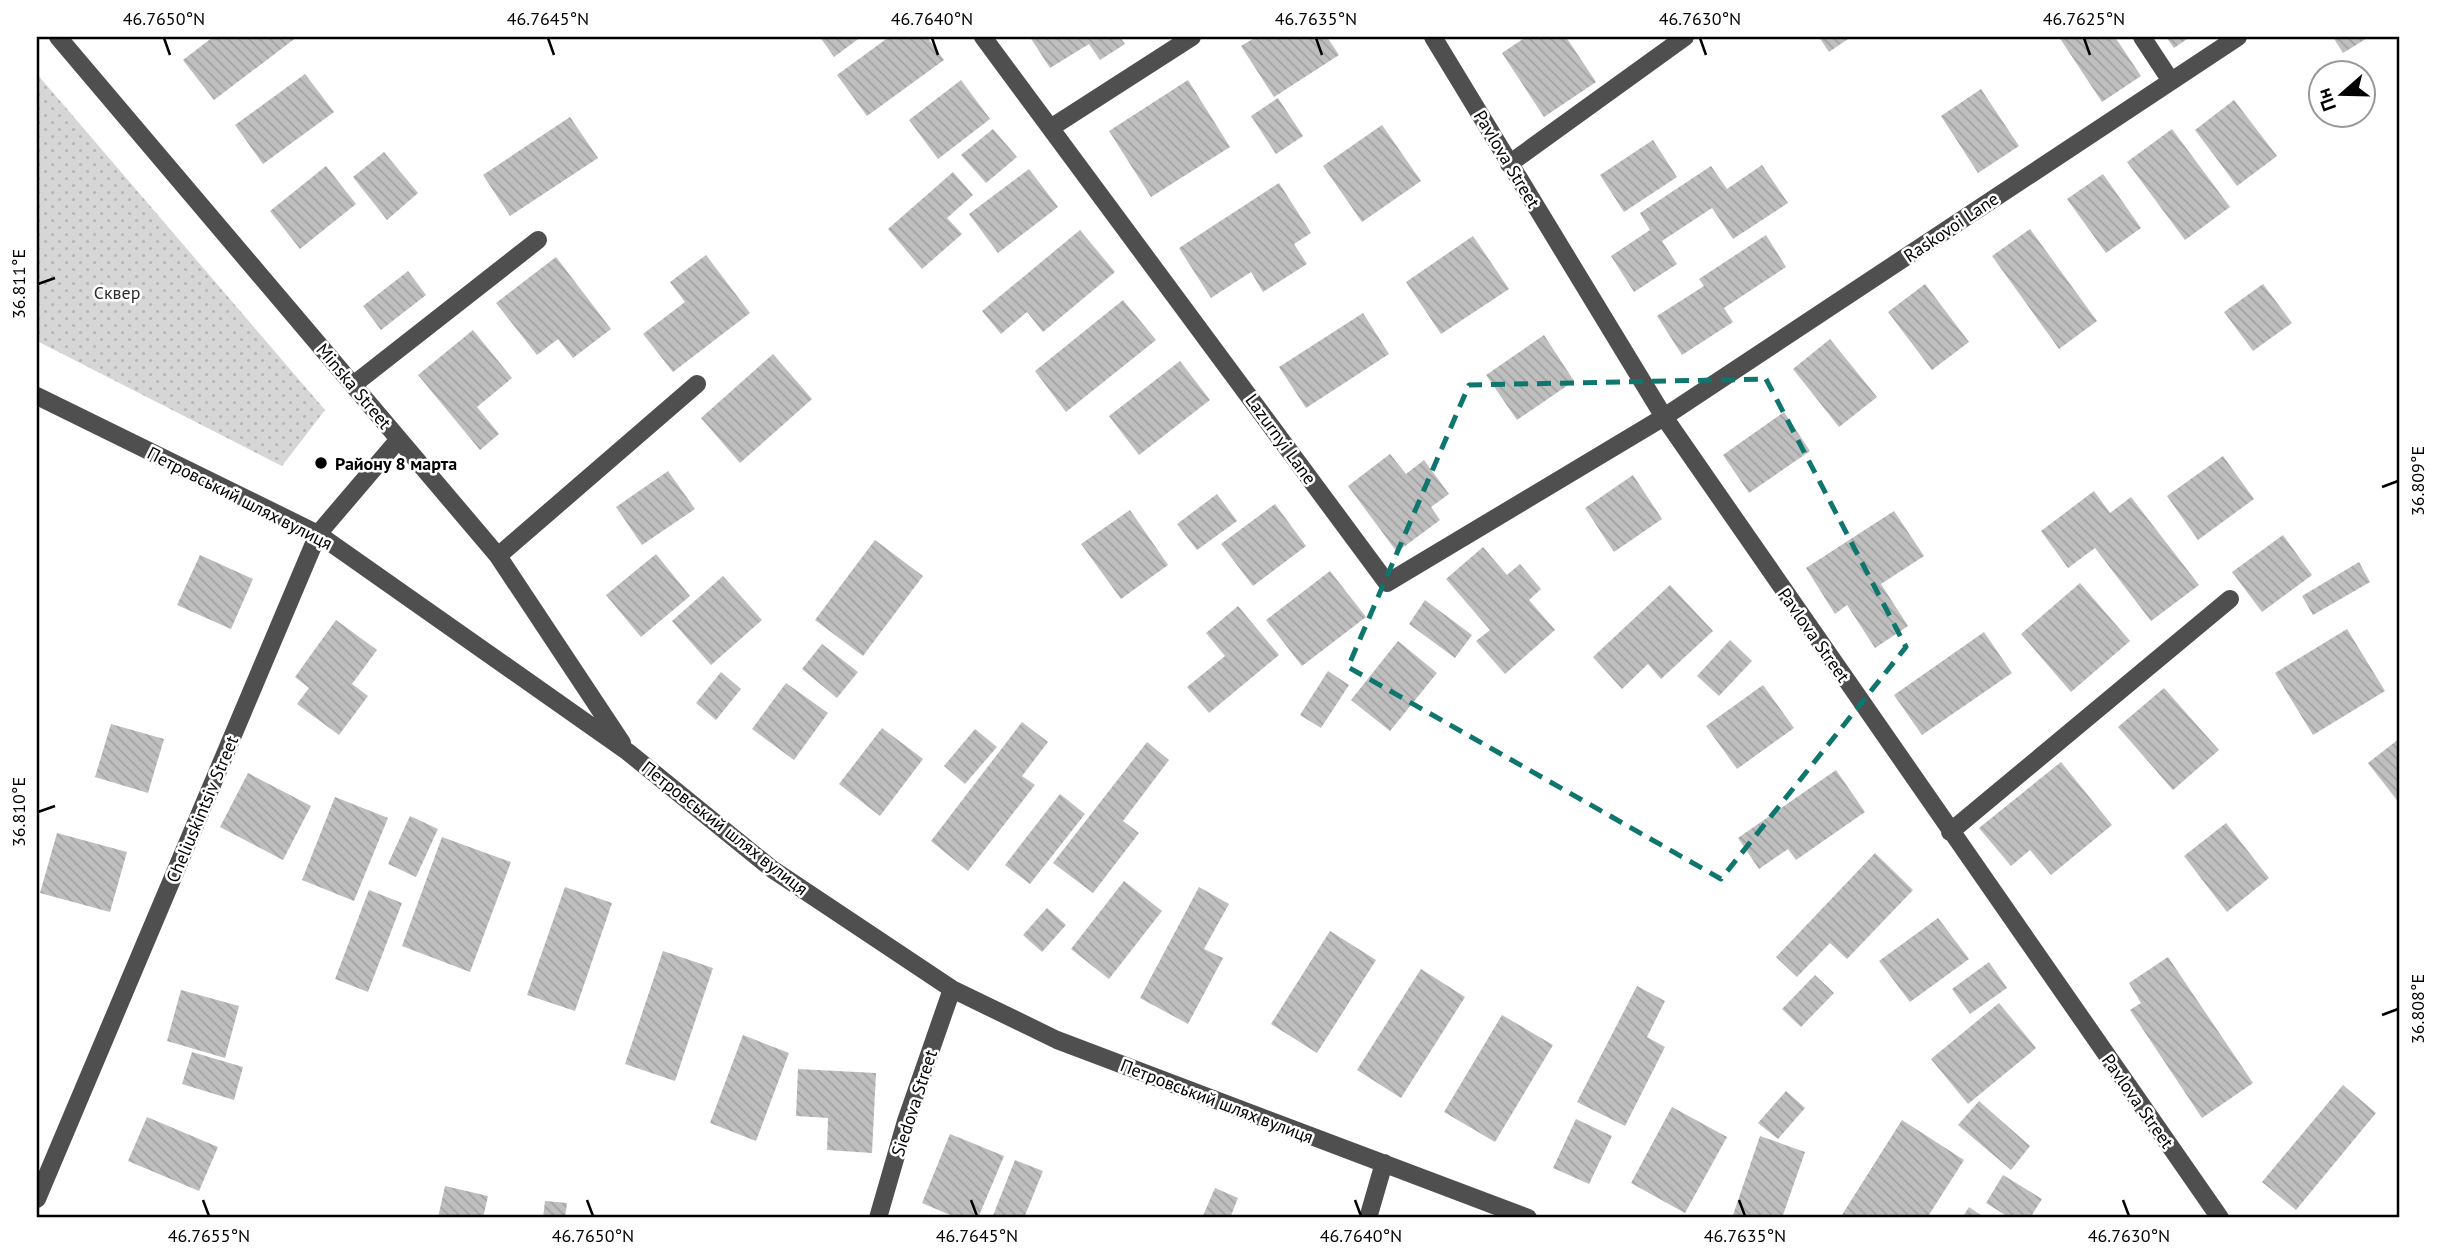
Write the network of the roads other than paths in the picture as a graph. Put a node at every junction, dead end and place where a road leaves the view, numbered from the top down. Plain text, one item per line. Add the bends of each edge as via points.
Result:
1 (58, 37) edge
2 (983, 37) edge
3 (1192, 37) edge
4 (1433, 37) edge
5 (1685, 37) edge
6 (2142, 37) edge
7 (2238, 37) edge
8 (2171, 81) junction
9 (1052, 127) junction
10 (1509, 164) junction
11 (538, 240) dead end
12 (697, 384) dead end
13 (353, 385) junction
14 (37, 396) edge
15 (1664, 417) junction
16 (399, 439) junction
17 (318, 534) junction
18 (498, 556) junction
19 (2230, 599) dead end
20 (628, 752) junction
21 (1950, 832) junction
22 (952, 989) junction
23 (1384, 1163) junction
24 (37, 1199) edge
25 (878, 1218) edge
26 (1368, 1218) edge
27 (1528, 1218) edge
28 (2220, 1218) edge

1 - 13 street, Minska Street
2 - 9 street, Lazurnyi Lane
3 - 9 street
4 - 10 street, Pavlova Street
5 - 10 street
6 - 8 street
7 - 8 street, Raskovoi Lane
8 - 15 street, Raskovoi Lane
9 - 15 street, Lazurnyi Lane via 1387,583
10 - 15 street, Pavlova Street
11 - 13 street
12 - 18 street
13 - 16 street, Minska Street
14 - 17 street, Петровський шлях вулиця
15 - 21 street, Pavlova Street
16 - 17 street, Cheliuskintsiv Street
16 - 18 street, Minska Street
17 - 20 street, Петровський шлях вулиця
17 - 24 street, Cheliuskintsiv Street
18 - 20 street, Minska Street
19 - 21 street
20 - 22 street, Петровський шлях вулиця via 772,869
21 - 28 street, Pavlova Street
22 - 23 street, Петровський шлях вулиця via 1057,1040
22 - 25 street, Siedova Street
23 - 26 street
23 - 27 street, Петровський шлях вулиця

